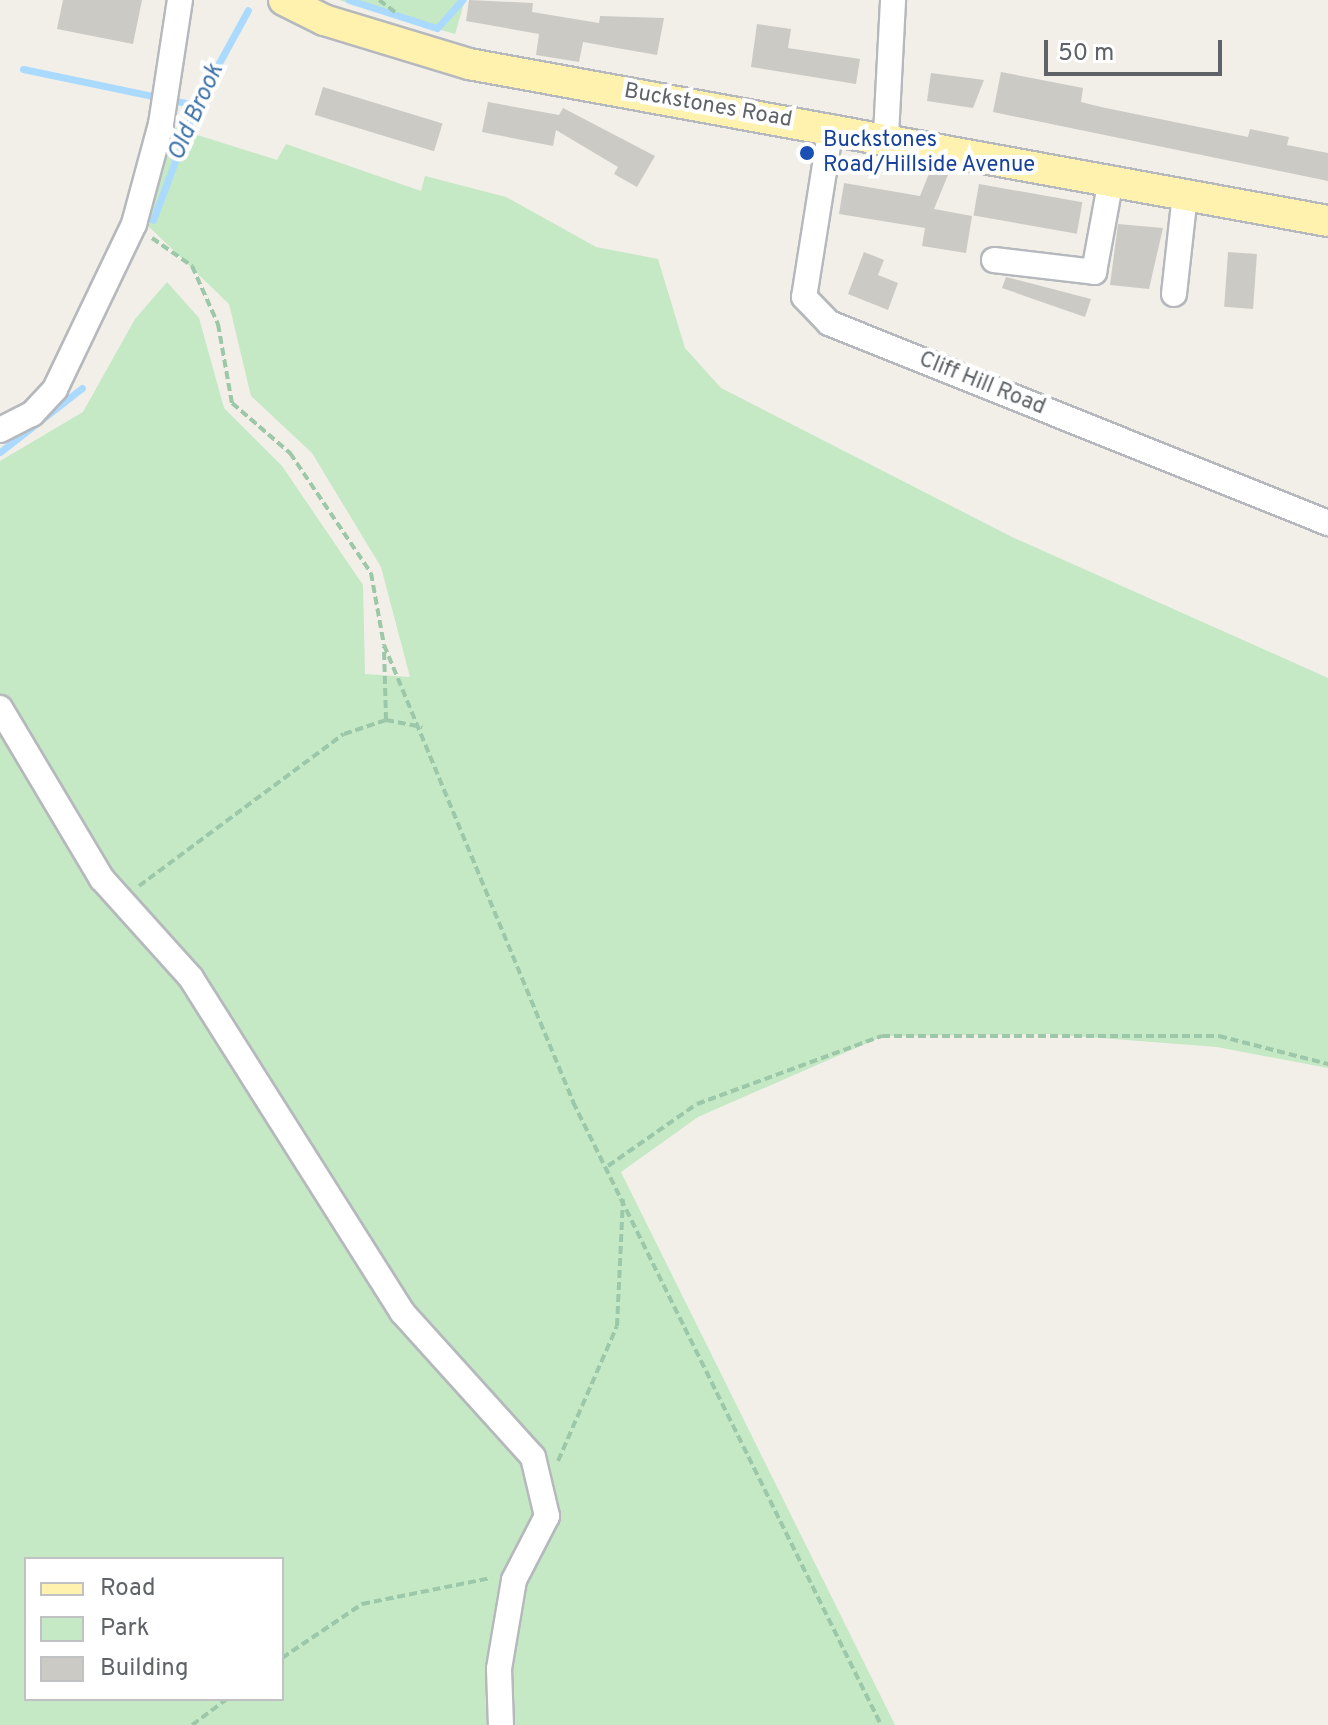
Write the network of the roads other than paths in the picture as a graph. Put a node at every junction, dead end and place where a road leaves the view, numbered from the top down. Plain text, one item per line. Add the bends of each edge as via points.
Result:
1 (180, 0) edge
2 (284, 0) edge
3 (893, 0) edge
4 (831, 127) junction
5 (886, 135) junction
6 (1111, 179) junction
7 (1185, 194) junction
8 (1328, 221) edge
9 (994, 260) dead end
10 (1174, 294) dead end
11 (0, 430) edge
12 (1328, 523) edge
13 (0, 708) edge
14 (501, 1725) edge

1 - 11 street via 162,116 134,224 55,389 32,414
2 - 4 main road, Buckstones Road via 324,20 469,64
3 - 5 street
4 - 5 main road, Buckstones Road
4 - 12 street, Cliff Hill Road via 804,297 829,323
5 - 6 main road, Buckstones Road
6 - 7 main road, Buckstones Road
6 - 9 street via 1094,272
7 - 8 main road, Buckstones Road
7 - 10 street
13 - 14 street via 102,879 191,978 402,1312 533,1457 544,1486 547,1516 517,1576 499,1669

